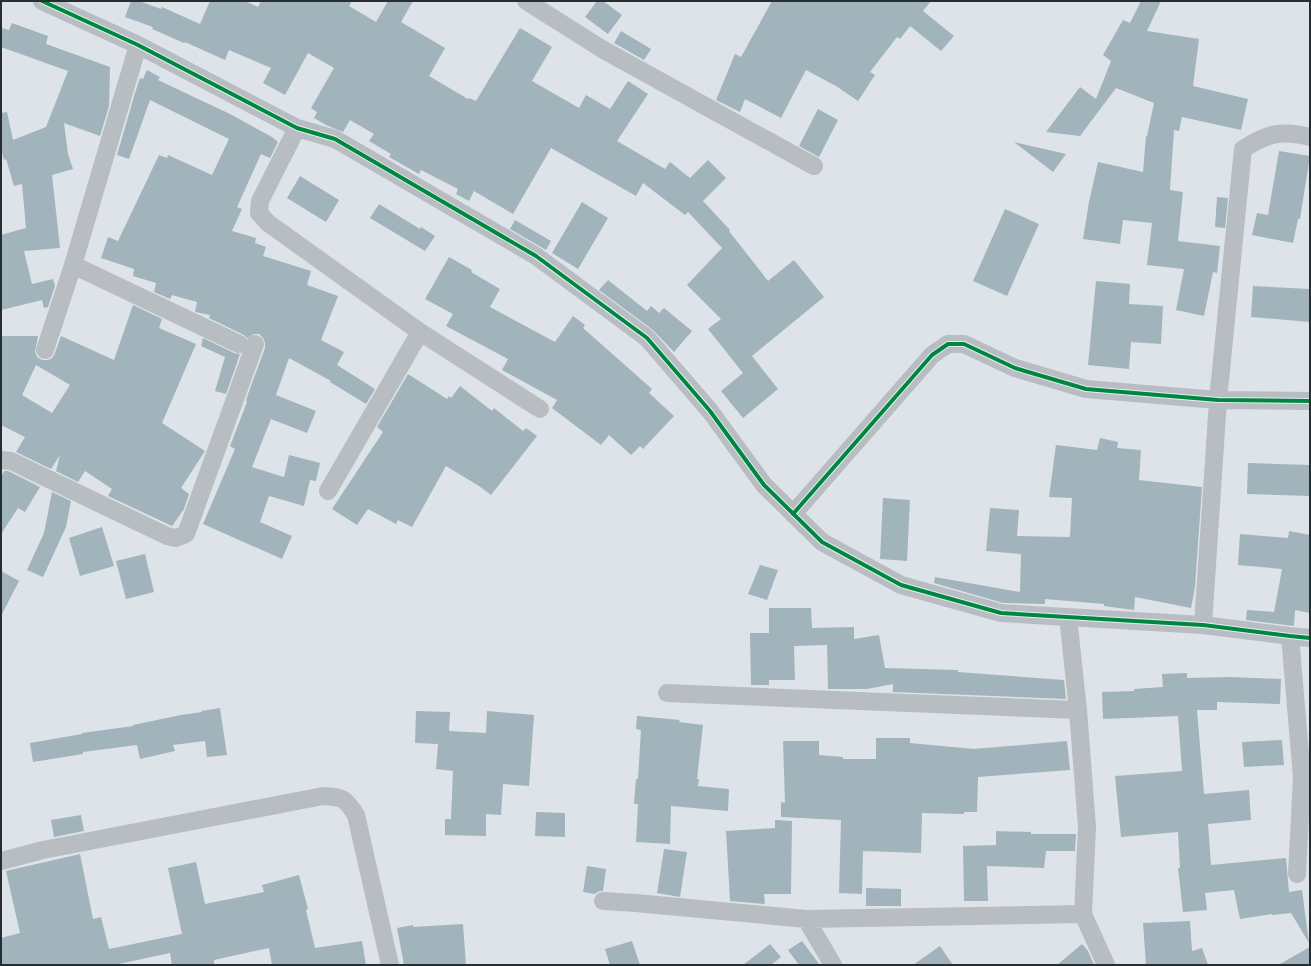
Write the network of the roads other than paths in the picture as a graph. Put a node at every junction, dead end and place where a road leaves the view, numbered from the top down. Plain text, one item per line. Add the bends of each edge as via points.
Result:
1 (42, 1) edge
2 (526, 1) edge
3 (138, 45) junction
4 (297, 128) junction
5 (1310, 137) edge
6 (814, 166) dead end
7 (73, 265) junction
8 (420, 332) junction
9 (45, 350) dead end
10 (1218, 400) junction
11 (1310, 402) edge
12 (540, 409) dead end
13 (1, 460) edge
14 (328, 491) dead end
15 (793, 514) junction
16 (1068, 617) junction
17 (1203, 625) junction
18 (1290, 636) junction
19 (1310, 638) edge
20 (667, 693) dead end
21 (1078, 710) junction
22 (1, 861) edge
23 (1297, 874) dead end
24 (603, 901) dead end
25 (1083, 914) junction
26 (806, 919) junction
27 (390, 965) edge
28 (833, 965) edge
29 (1106, 965) edge

1 - 3 street
2 - 6 street via 602,49
3 - 4 street
3 - 7 street
4 - 8 street via 260,201 258,213 268,223
4 - 15 street via 335,139 536,256 648,338 710,412 764,485
5 - 10 street via 1277,133 1243,149
7 - 9 street
7 - 13 street via 247,344 186,534 176,538 167,536 11,461
8 - 12 street
8 - 14 street
10 - 11 street
10 - 15 street via 1086,388 1014,368 964,344 948,344 932,355
10 - 17 street
15 - 16 street via 822,542 901,586 1001,613
16 - 17 street
16 - 21 street
17 - 18 street
18 - 19 street
18 - 23 street via 1302,778
20 - 21 street
21 - 25 street via 1087,827
22 - 27 street via 43,850 322,796 338,797 348,802 356,815
24 - 26 street
25 - 26 street
25 - 29 street
26 - 28 street

